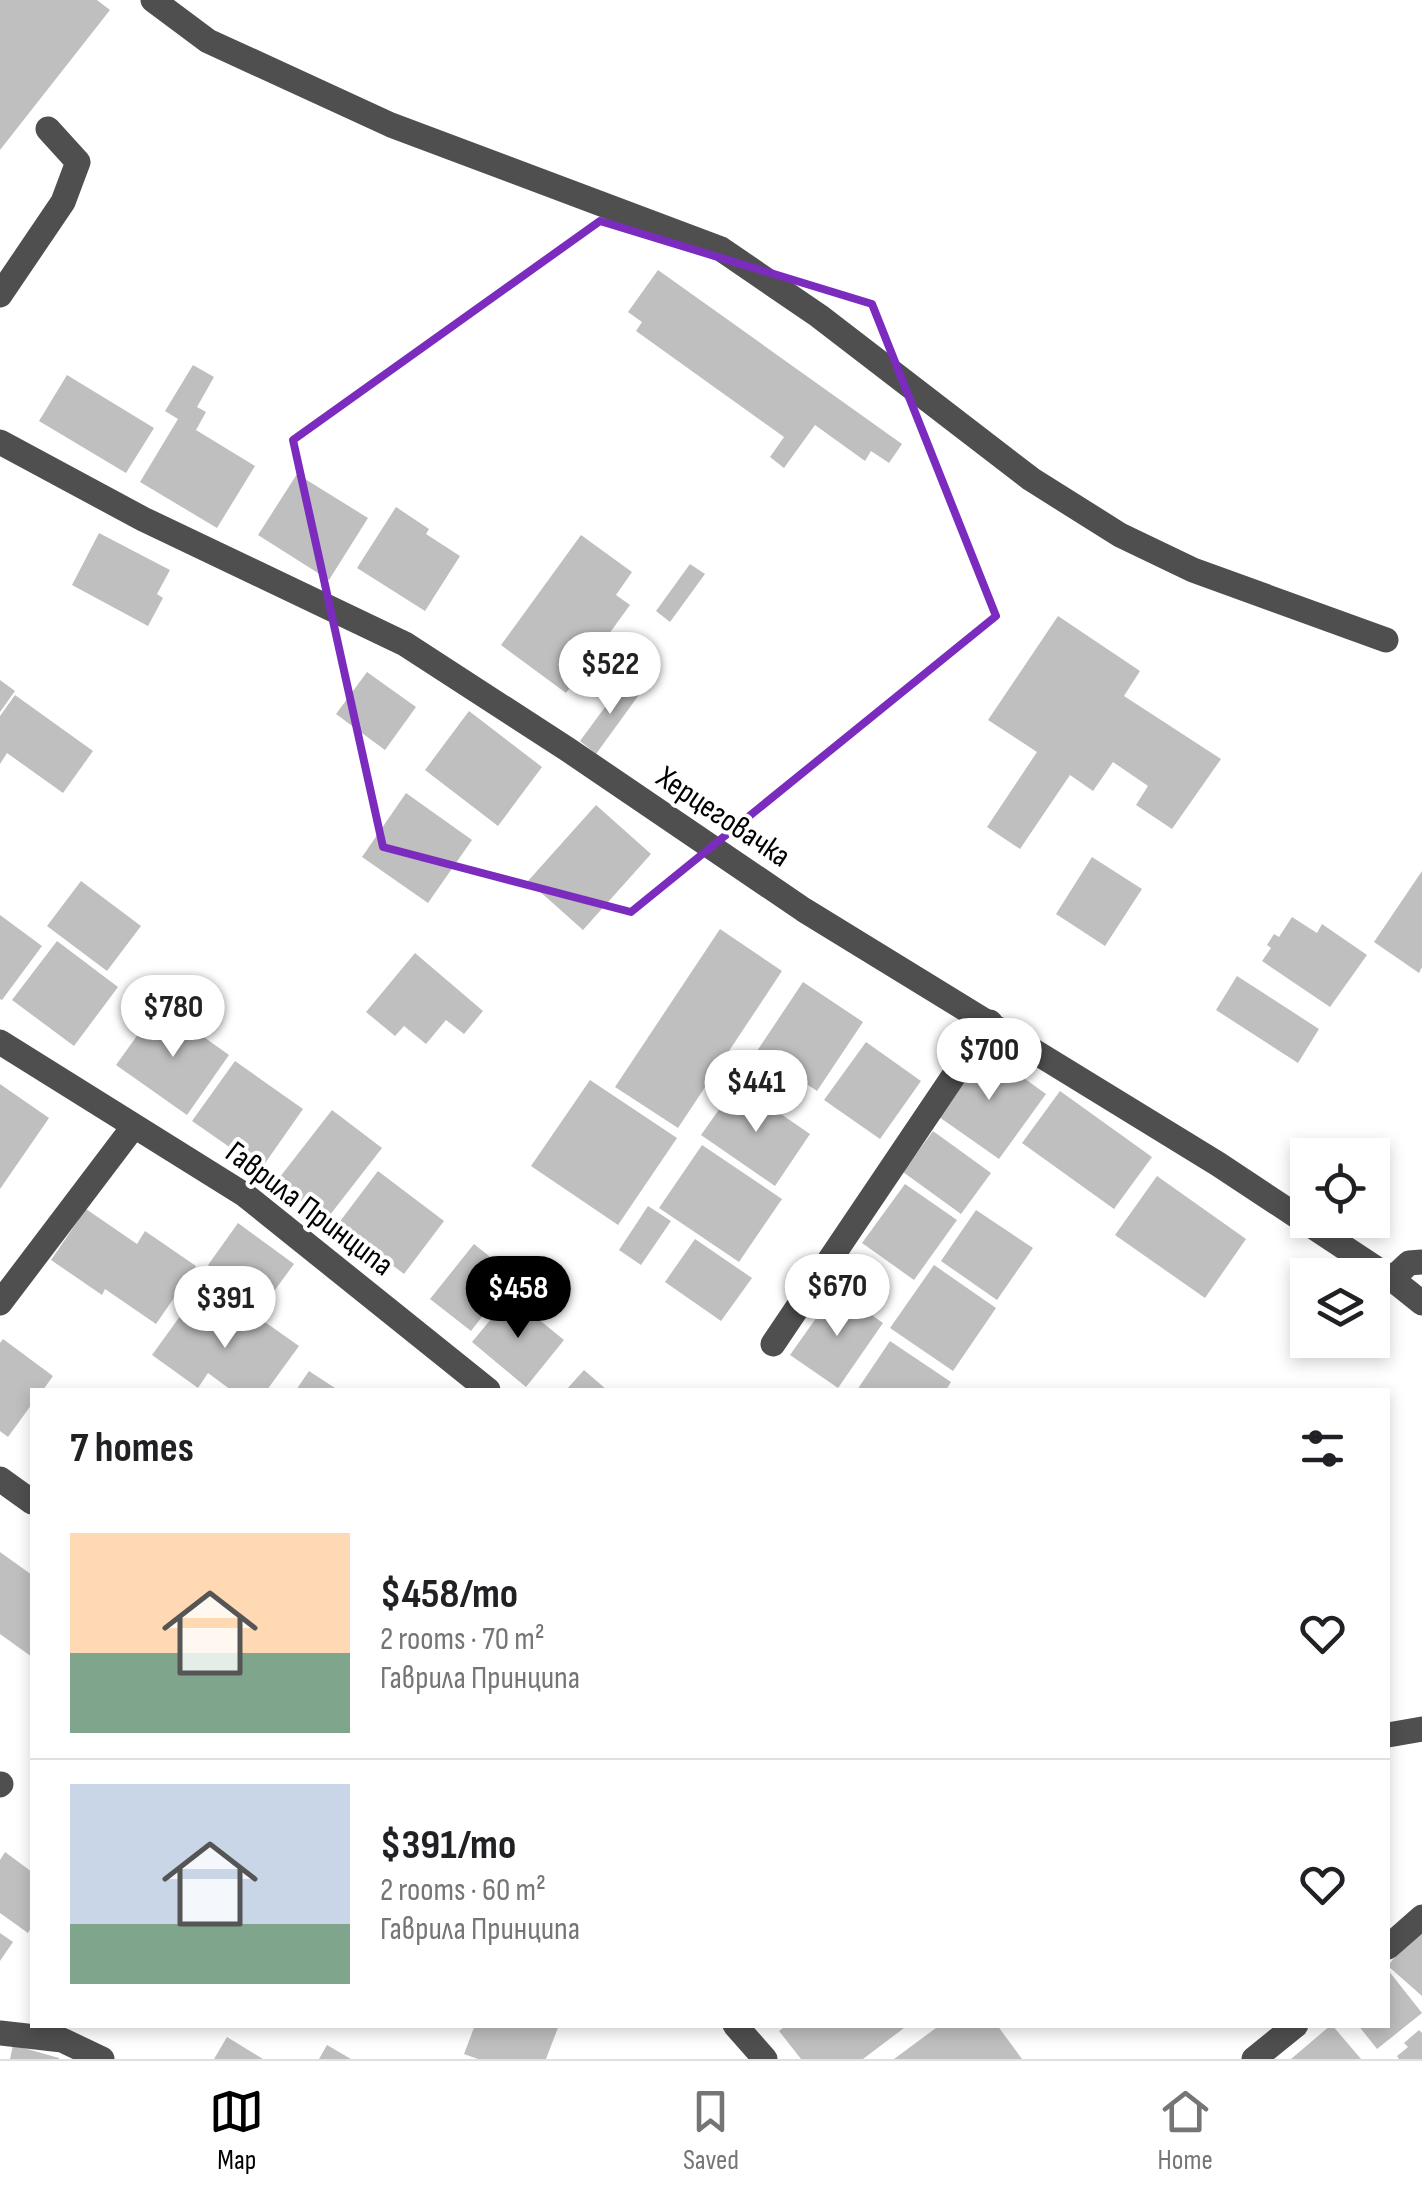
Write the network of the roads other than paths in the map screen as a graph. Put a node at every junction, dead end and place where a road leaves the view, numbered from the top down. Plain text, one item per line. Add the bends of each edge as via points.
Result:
1 (153, 0) edge
2 (48, 129) dead end
3 (0, 295) edge
4 (0, 442) edge
5 (1386, 640) dead end
6 (990, 1022) junction
7 (0, 1042) edge
8 (134, 1126) junction
9 (1422, 1262) edge
10 (1392, 1279) junction
11 (7, 1295) edge
12 (1422, 1304) edge
13 (773, 1344) dead end
14 (486, 1388) edge
15 (0, 1480) edge
16 (30, 1501) edge
17 (1422, 1729) edge
18 (1390, 1735) edge
19 (1422, 1917) edge
20 (1390, 1945) edge
21 (739, 2028) edge
22 (1292, 2028) edge
23 (0, 2033) edge
24 (102, 2059) edge
25 (765, 2059) edge
26 (1254, 2059) edge

1 - 5 street via 208,42 391,125 721,249 1031,480 1120,535 1193,570
2 - 3 street via 78,162 63,202
4 - 6 street, Херцеговачка via 143,519 405,644 804,910
6 - 10 street, Херцеговачка
6 - 13 street
7 - 8 street, Гаврила Принципа
8 - 11 street
8 - 14 street, Гаврила Принципа via 245,1195
9 - 10 street via 1409,1262
10 - 12 street, Херцеговачка
15 - 16 street
17 - 18 street
19 - 20 street
21 - 25 street
22 - 26 street
23 - 24 street via 62,2040

